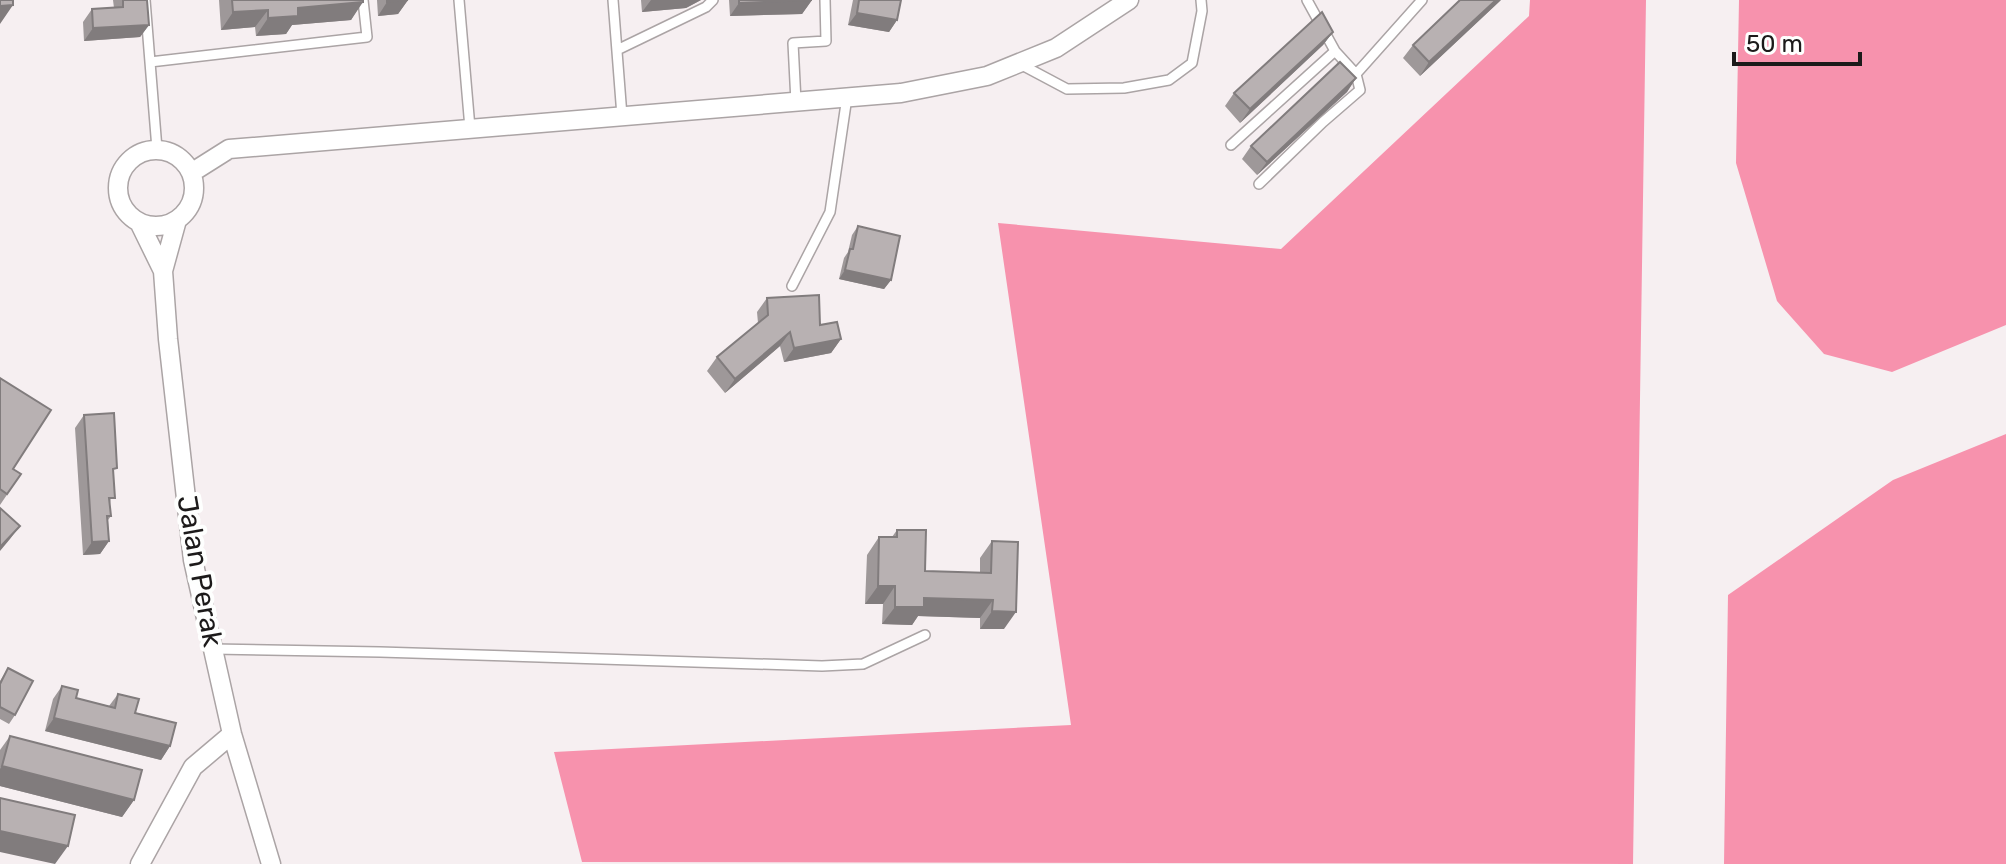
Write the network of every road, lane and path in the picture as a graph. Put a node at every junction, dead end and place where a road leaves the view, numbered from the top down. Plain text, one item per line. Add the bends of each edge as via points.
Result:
1 (145, 0) edge
2 (363, 0) edge
3 (459, 0) edge
4 (613, 0) edge
5 (713, 0) edge
6 (825, 0) edge
7 (1129, 0) edge
8 (1201, 0) edge
9 (1307, 0) edge
10 (1422, 0) edge
11 (617, 50) junction
12 (1335, 51) junction
13 (150, 62) junction
14 (1018, 63) junction
15 (1356, 74) junction
16 (847, 97) junction
17 (796, 102) junction
18 (622, 116) junction
19 (470, 128) junction
20 (1231, 145) dead end
21 (157, 149) junction
22 (191, 173) junction
23 (1259, 184) dead end
24 (177, 220) junction
25 (139, 222) junction
26 (163, 271) junction
27 (792, 286) dead end
28 (925, 635) dead end
29 (213, 649) junction
30 (232, 734) junction
31 (140, 864) edge
32 (271, 864) edge

1 - 13 lane
2 - 13 lane via 367,37
3 - 19 lane
4 - 11 lane
5 - 11 lane
6 - 17 lane via 826,41 793,43
7 - 14 street via 1056,48
8 - 14 lane via 1192,63 1169,80 1124,88 1067,89
9 - 12 lane
10 - 15 lane
11 - 18 lane
12 - 15 lane
12 - 20 lane
13 - 21 lane
14 - 16 street via 987,76 901,93
15 - 23 lane via 1360,90
16 - 17 street
16 - 27 lane via 830,212
17 - 18 street
18 - 19 street
19 - 22 street via 229,149
21 - 22 street via 176,156
21 - 25 street via 131,159 118,180 121,205
22 - 24 street via 192,199
24 - 25 street via 151,226
24 - 26 street, Jalan Perak
25 - 26 street, Jalan Perak
26 - 29 street, Jalan Perak via 193,560
28 - 29 lane via 863,664 822,666
29 - 30 street, Jalan Perak
30 - 31 street via 193,767
30 - 32 street, Jalan Perak

